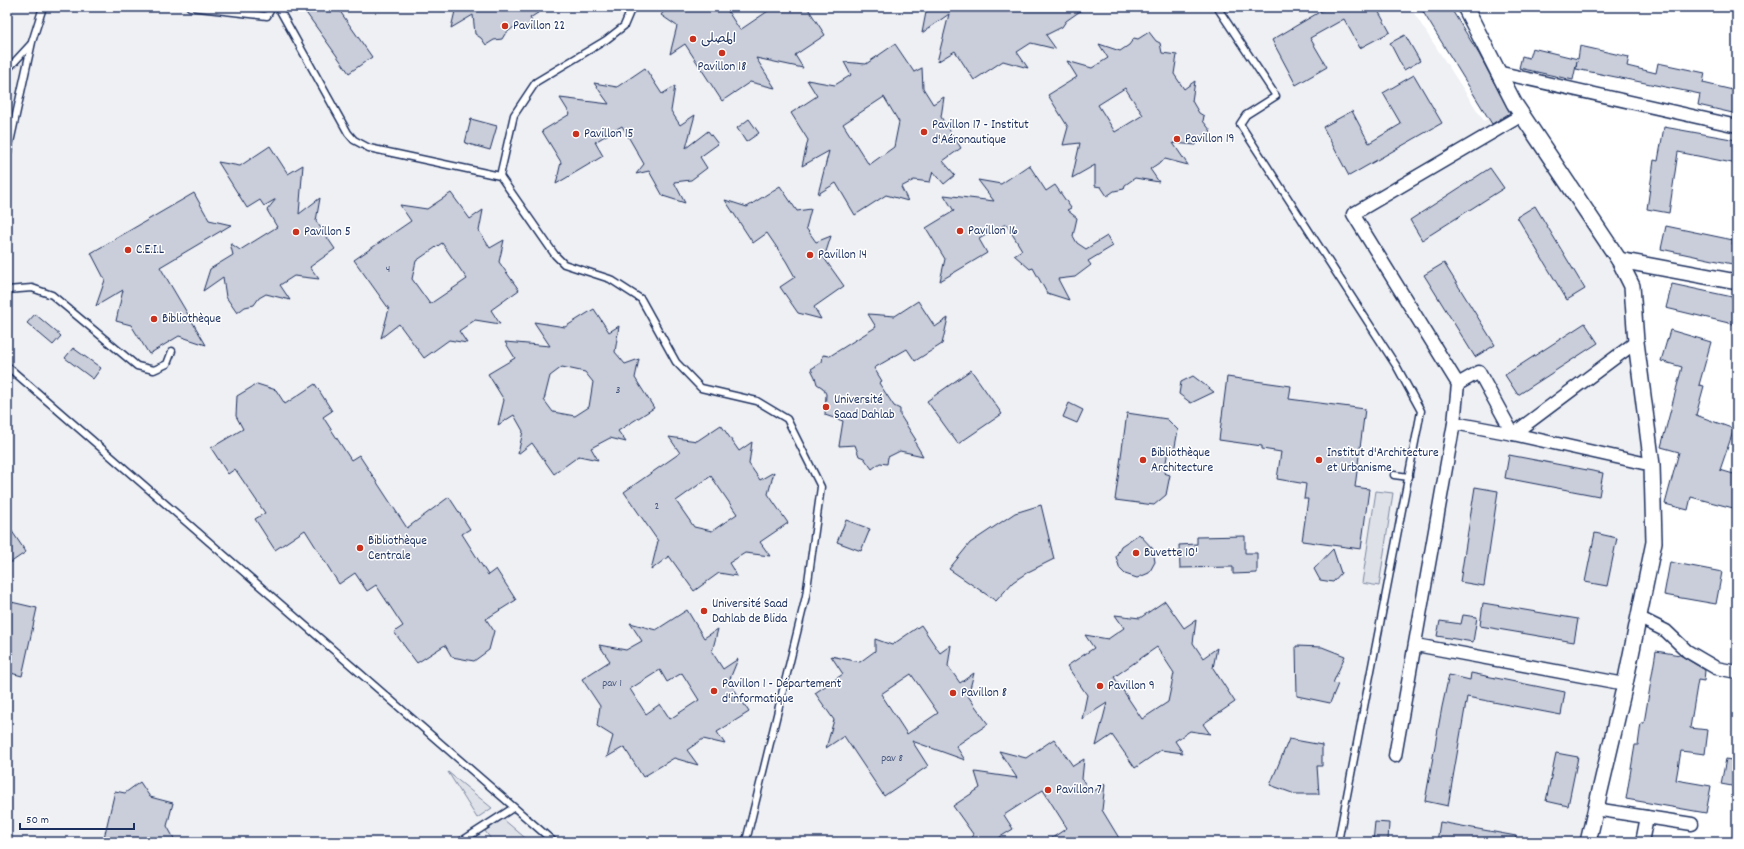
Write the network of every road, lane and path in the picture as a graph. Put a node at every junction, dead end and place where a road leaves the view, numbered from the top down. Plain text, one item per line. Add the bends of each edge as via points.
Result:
1 (43, 7) edge
2 (190, 7) edge
3 (272, 7) edge
4 (278, 7) edge
5 (632, 7) edge
6 (1216, 7) edge
7 (1465, 7) edge
8 (32, 42) junction
9 (7, 70) edge
10 (1497, 72) junction
11 (1522, 115) junction
12 (1737, 126) edge
13 (7, 156) edge
14 (500, 176) junction
15 (1619, 260) junction
16 (1737, 282) edge
17 (7, 290) edge
18 (1636, 342) junction
19 (172, 352) dead end
20 (7, 366) edge
21 (1458, 384) junction
22 (1454, 423) junction
23 (1513, 434) junction
24 (1652, 465) junction
25 (1394, 475) dead end
26 (1408, 477) junction
27 (1638, 618) junction
28 (1416, 644) junction
29 (1737, 672) edge
30 (1625, 684) junction
31 (1395, 756) dead end
32 (513, 808) junction
33 (1596, 810) junction
34 (1646, 817) junction
35 (1692, 824) dead end
36 (460, 842) edge
37 (554, 842) edge
38 (744, 842) edge
39 (1338, 842) edge
40 (1588, 842) edge
41 (1642, 842) edge

1 - 8 lane
2 - 3 lane via 267,16
4 - 14 lane via 354,140 369,148
5 - 14 lane via 624,26 606,40 536,82 514,115
6 - 26 lane via 1276,96 1246,115 1240,124 1392,361 1421,411
7 - 10 street
8 - 9 lane
8 - 13 lane
10 - 11 street
10 - 12 street
11 - 15 street
11 - 21 street via 1353,214
14 - 38 lane via 564,264 610,279 641,299 676,362 701,388 757,401 787,418 821,487 806,596
15 - 16 street
15 - 18 street via 1632,286
17 - 19 lane via 32,288 52,295 137,366 154,370 167,364
18 - 23 street
18 - 24 street
20 - 32 lane
21 - 22 street
21 - 23 street via 1478,372
22 - 23 street
22 - 28 street
23 - 24 street
24 - 27 street via 1654,542
25 - 26 lane
26 - 39 lane
27 - 29 street via 1666,631 1687,651 1716,668
27 - 30 street
28 - 30 street
28 - 31 street
30 - 33 street
32 - 36 lane
32 - 37 lane
33 - 34 street
33 - 40 street
34 - 35 street
34 - 41 street

